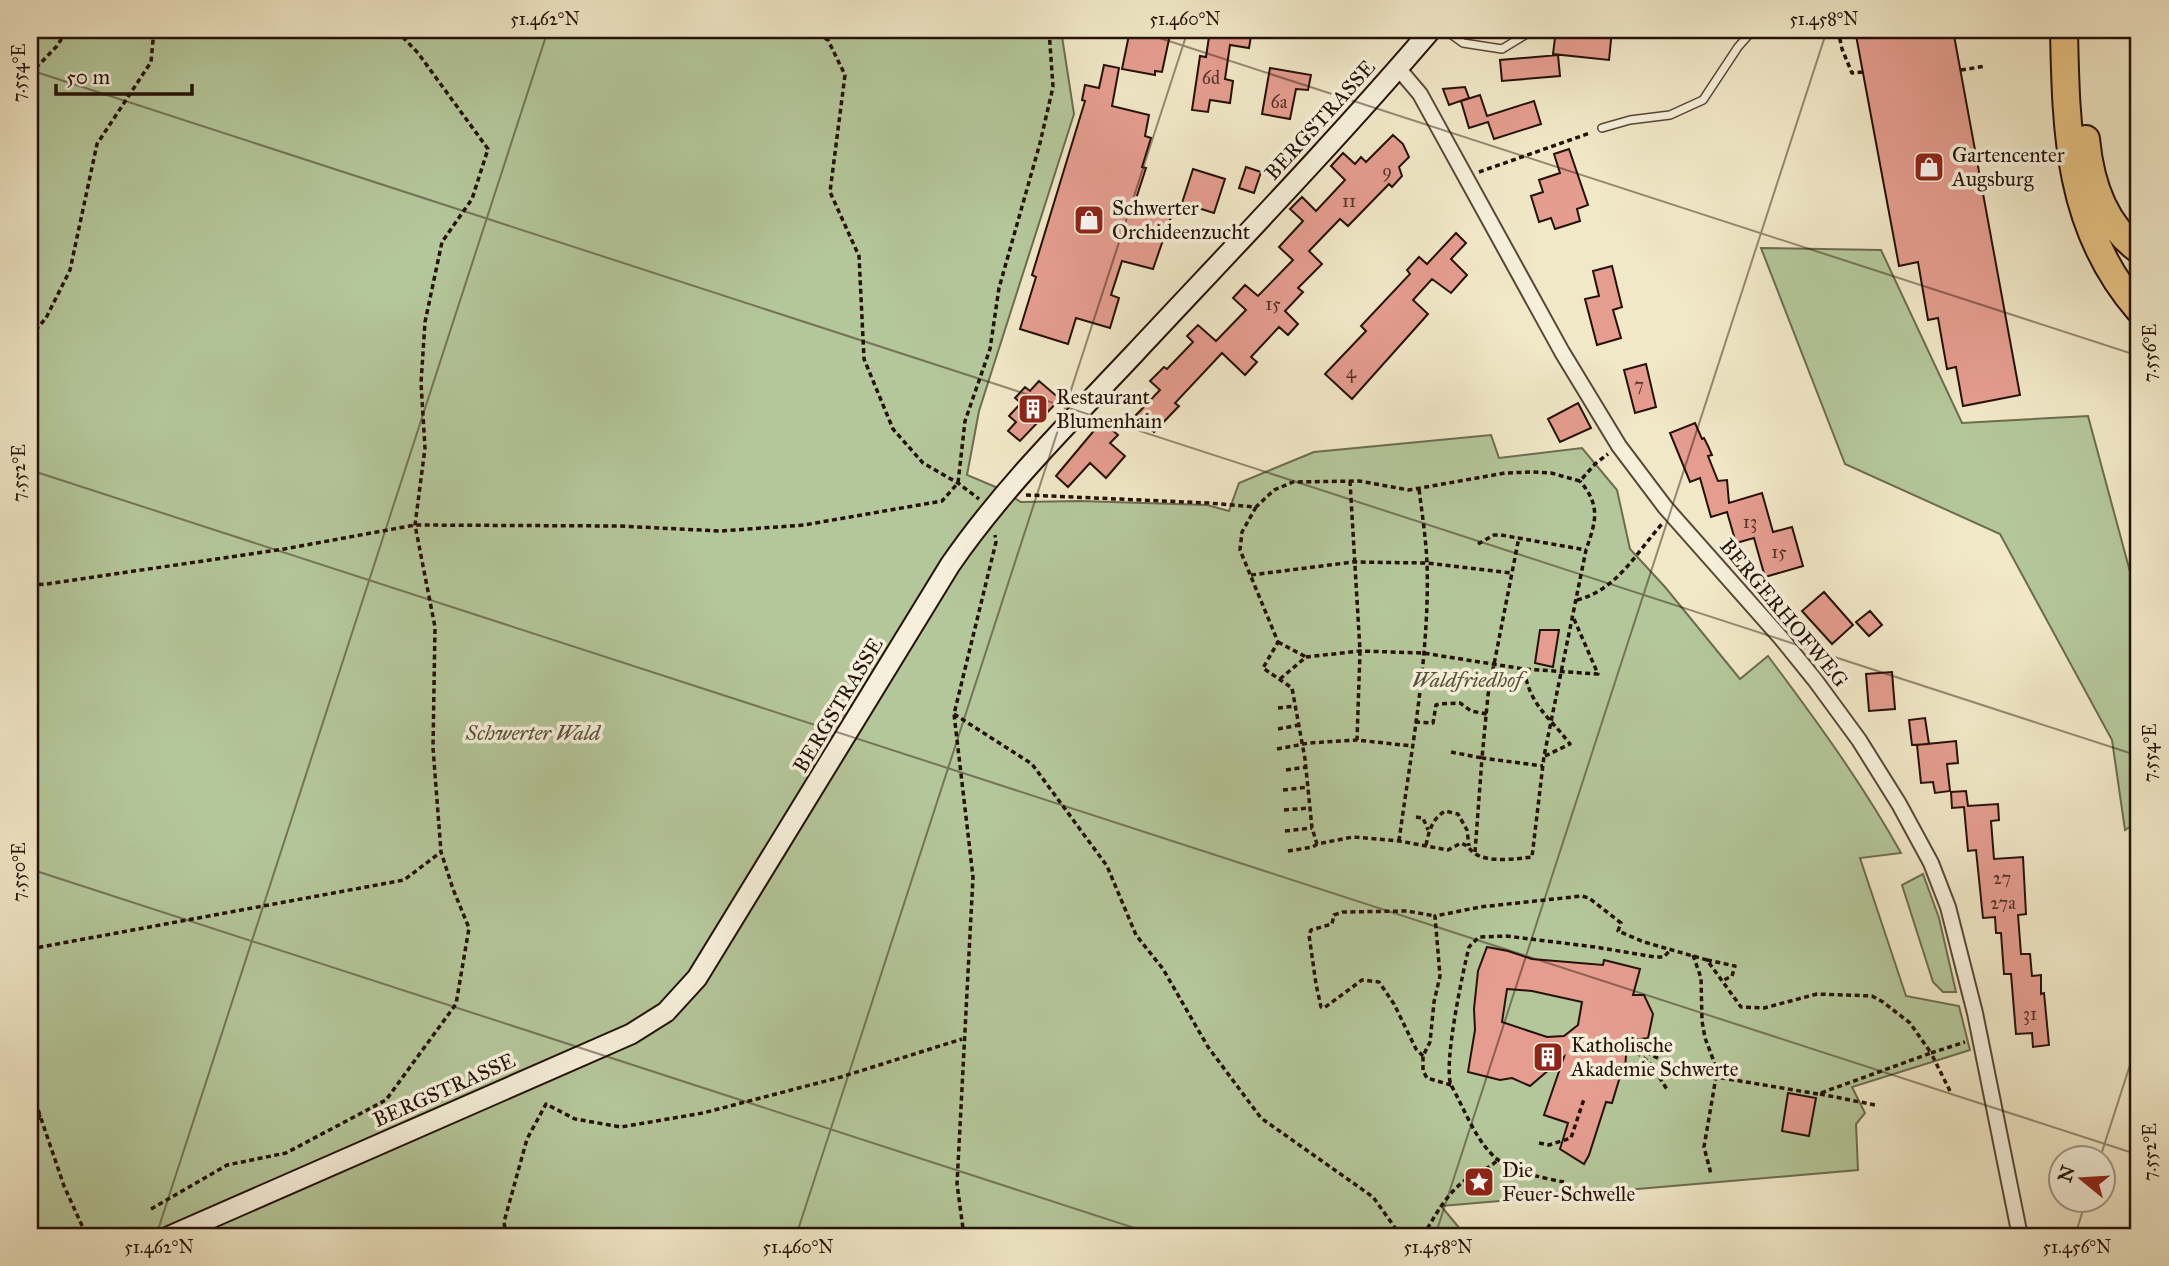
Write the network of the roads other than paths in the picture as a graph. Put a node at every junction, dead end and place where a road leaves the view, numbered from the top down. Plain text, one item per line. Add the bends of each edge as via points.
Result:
1 (1431, 30) edge
2 (1445, 30) edge
3 (1527, 30) edge
4 (1753, 30) edge
5 (2064, 30) edge
6 (2083, 30) edge
7 (1398, 68) junction
8 (1602, 128) road end
9 (2139, 250) edge
10 (2139, 310) edge
11 (170, 1236) edge
12 (2020, 1236) edge

1 - 7 main road, BERGSTRASSE
2 - 3 lane via 1463,43 1502,49
4 - 8 lane via 1703,100 1670,115
5 - 10 highway via 2066,116 2076,189 2094,240
6 - 9 highway via 2083,118 2091,171 2111,222
7 - 11 main road, BERGSTRASSE via 992,508 950,565 697,978 666,1013 615,1041
7 - 12 street, BERGERHOFWEG via 1420,94 1619,446 1815,680 1859,740 1931,863 1948,907 1980,1037

